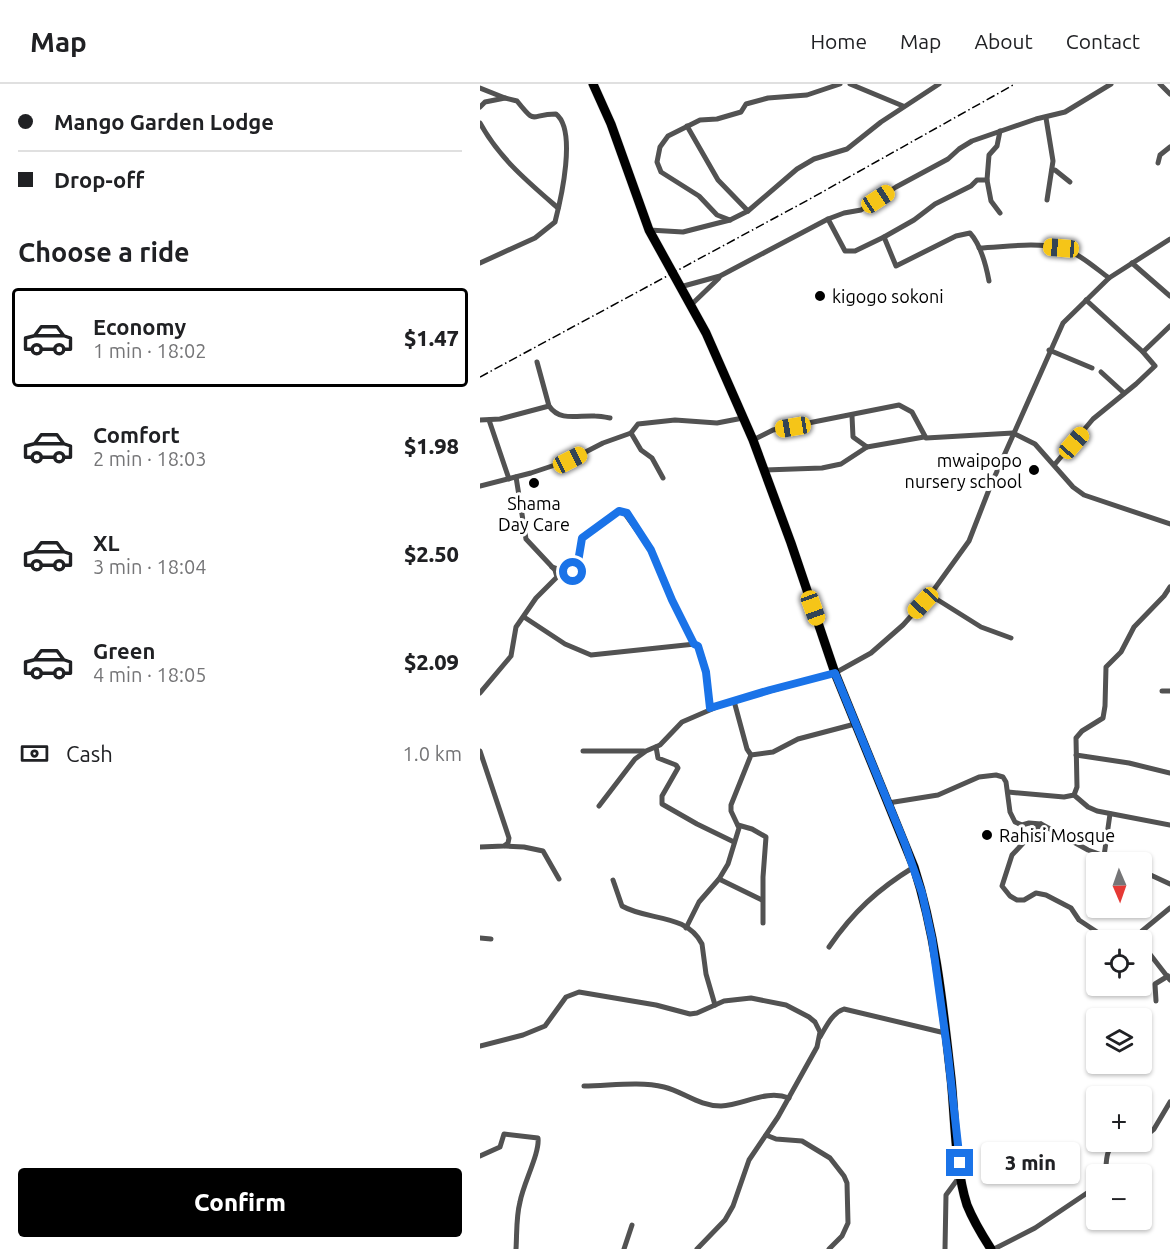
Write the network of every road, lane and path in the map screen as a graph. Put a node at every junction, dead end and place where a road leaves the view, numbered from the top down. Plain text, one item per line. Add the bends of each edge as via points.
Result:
1 (593, 84) edge
2 (840, 84) edge
3 (850, 84) edge
4 (939, 84) edge
5 (1111, 84) edge
6 (1160, 84) edge
7 (480, 88) edge
8 (1170, 94) edge
9 (505, 98) junction
10 (903, 106) junction
11 (480, 107) edge
12 (1046, 118) junction
13 (480, 123) edge
14 (687, 126) junction
15 (1000, 131) junction
16 (1170, 147) edge
17 (1158, 163) dead end
18 (1052, 170) junction
19 (987, 180) junction
20 (1070, 182) dead end
21 (1047, 200) dead end
22 (558, 208) junction
23 (748, 211) junction
24 (1000, 213) dead end
25 (828, 219) junction
26 (730, 220) junction
27 (649, 230) junction
28 (884, 237) junction
29 (1170, 239) edge
30 (979, 248) junction
31 (480, 263) edge
32 (1132, 263) junction
33 (720, 276) junction
34 (1109, 278) junction
35 (989, 281) dead end
36 (680, 287) junction
37 (1170, 296) edge
38 (1086, 300) junction
39 (691, 305) junction
40 (1170, 326) edge
41 (1049, 350) junction
42 (1143, 352) junction
43 (537, 362) dead end
44 (1092, 368) dead end
45 (1101, 372) dead end
46 (1124, 393) junction
47 (549, 406) junction
48 (852, 416) junction
49 (610, 418) dead end
50 (743, 418) junction
51 (480, 420) edge
52 (489, 420) junction
53 (631, 433) junction
54 (1013, 433) junction
55 (924, 437) junction
56 (753, 440) junction
57 (867, 447) junction
58 (1055, 464) junction
59 (765, 470) junction
60 (516, 477) junction
61 (663, 478) dead end
62 (509, 479) junction
63 (480, 486) edge
64 (1170, 524) edge
65 (552, 567) junction
66 (1170, 587) edge
67 (930, 596) junction
68 (524, 617) junction
69 (1011, 638) dead end
70 (694, 644) junction
71 (835, 673) junction
72 (1162, 691) dead end
73 (1170, 691) edge
74 (480, 693) edge
75 (734, 701) junction
76 (710, 708) junction
77 (855, 724) junction
78 (656, 747) junction
79 (480, 751) edge
80 (646, 751) junction
81 (583, 752) dead end
82 (751, 755) junction
83 (1076, 755) junction
84 (1170, 772) edge
85 (1008, 792) junction
86 (1074, 795) junction
87 (888, 803) junction
88 (599, 806) dead end
89 (1110, 814) junction
90 (1041, 824) junction
91 (738, 825) junction
92 (1170, 825) edge
93 (734, 842) junction
94 (504, 846) junction
95 (480, 847) edge
96 (1093, 852) edge
97 (1105, 852) edge
98 (914, 867) junction
99 (1152, 876) edge
100 (559, 879) dead end
101 (718, 879) junction
102 (613, 880) dead end
103 (1170, 884) edge
104 (762, 900) junction
105 (1170, 908) edge
106 (764, 923) dead end
107 (686, 928) junction
108 (1094, 930) edge
109 (1143, 930) edge
110 (480, 938) edge
111 (491, 939) dead end
112 (829, 947) dead end
113 (1152, 956) edge
114 (1169, 978) edge
115 (1156, 1001) dead end
116 (715, 1005) junction
117 (945, 1033) junction
118 (820, 1037) junction
119 (480, 1046) edge
120 (584, 1086) dead end
121 (789, 1098) junction
122 (1170, 1102) edge
123 (1152, 1131) edge
124 (766, 1135) junction
125 (480, 1156) edge
126 (961, 1175) junction
127 (1086, 1194) edge
128 (632, 1225) dead end
129 (516, 1249) edge
130 (624, 1249) edge
131 (697, 1249) edge
132 (828, 1249) edge
133 (945, 1249) edge
134 (992, 1249) edge

1 - 27 main road
2 - 14 street via 807,95 746,104 741,112
3 - 10 street
4 - 10 street
5 - 12 street via 1065,112
6 - 8 street
7 - 9 street
9 - 11 street via 485,102
9 - 22 street via 517,101 532,117 556,114 561,118 566,155
10 - 23 street via 848,149 814,159 797,169
12 - 15 street
12 - 18 street via 1053,151
13 - 22 street via 506,161
14 - 23 street via 718,180
14 - 26 street via 664,141 658,167 699,196 717,215
15 - 19 street via 997,146 989,155
15 - 25 street via 972,141 861,210
16 - 17 street via 1160,155
18 - 20 street
18 - 21 street
19 - 24 street via 991,201
19 - 28 street via 977,180
22 - 31 street via 550,228
23 - 26 street
25 - 28 street via 845,251 855,251
25 - 33 street
26 - 27 street via 683,232
27 - 36 main road
28 - 30 street via 896,266 965,234 972,234
29 - 32 street
30 - 34 street via 1061,248
30 - 35 street
32 - 34 street
32 - 37 street
33 - 36 street
33 - 39 street
34 - 38 street
36 - 39 main road
38 - 41 street via 1063,323
38 - 42 street
39 - 50 main road
40 - 42 street
41 - 44 street
41 - 54 street
42 - 46 street via 1155,366
43 - 47 street
45 - 46 street
46 - 58 street via 1093,419
47 - 49 street via 567,417
47 - 52 street
48 - 55 street via 899,405 906,407 917,419
48 - 56 street via 773,430
48 - 57 street via 853,437
50 - 53 street via 717,423 648,421 638,424
50 - 56 main road
51 - 52 street
52 - 62 street
53 - 60 street via 570,460
53 - 61 street
54 - 55 street
54 - 58 street via 1035,444
54 - 67 street via 969,541
55 - 57 street
56 - 59 main road
57 - 59 street via 841,464
58 - 64 street via 1084,495
59 - 71 main road
60 - 62 street
60 - 65 street via 526,539
62 - 63 street
65 - 68 street via 557,573 555,580 536,598
65 - 70 street via 573,572 582,538 623,511 651,550
66 - 83 street via 1134,627 1121,652 1106,667 1105,713 1076,738
67 - 69 street via 981,627
67 - 71 street via 883,644
68 - 70 street via 591,655
68 - 74 street via 516,627 511,656
70 - 76 street via 704,665
71 - 75 street
71 - 77 main road
72 - 73 street
75 - 76 street
75 - 82 street
76 - 78 street via 682,722
77 - 82 street via 798,739 773,752
77 - 87 main road
78 - 80 street
78 - 93 street via 658,758 678,768 662,796 662,804
79 - 94 street via 509,833
80 - 81 street
80 - 88 street via 635,759
82 - 91 street via 731,805
83 - 84 street
83 - 86 street
85 - 86 street
85 - 87 street via 1003,777 986,775 948,792
85 - 90 street via 1015,822
86 - 89 street via 1088,807
87 - 98 main road
89 - 92 street
89 - 97 street
90 - 96 street
90 - 108 street via 1012,855 1003,889 1017,900 1036,893 1051,897 1071,908 1078,920
91 - 93 street
91 - 104 street via 766,837
93 - 101 street via 728,864
94 - 95 street
94 - 100 street via 543,851
98 - 112 street via 888,882 862,905
98 - 117 main road via 932,939
99 - 103 street
101 - 104 street
101 - 107 street via 699,902
102 - 107 street via 622,906 670,919
104 - 106 street
105 - 109 street
107 - 116 street via 702,944
110 - 111 street
113 - 114 street
114 - 115 street via 1155,984
116 - 118 street via 751,998 786,1005 809,1017
116 - 119 street via 683,1014 656,1005 579,992 566,997 545,1026
117 - 118 street via 844,1009 833,1016
117 - 126 main road
118 - 121 street
120 - 121 street via 662,1086 705,1105 719,1106 765,1095
121 - 124 street
122 - 123 street
124 - 131 street via 749,1160 725,1220
124 - 132 street via 802,1141 830,1158 844,1176 848,1223 842,1236
125 - 129 street via 500,1147 504,1134 538,1138 520,1199
126 - 133 street via 946,1196
126 - 134 main road via 970,1212
127 - 134 street via 1035,1228
128 - 130 street

